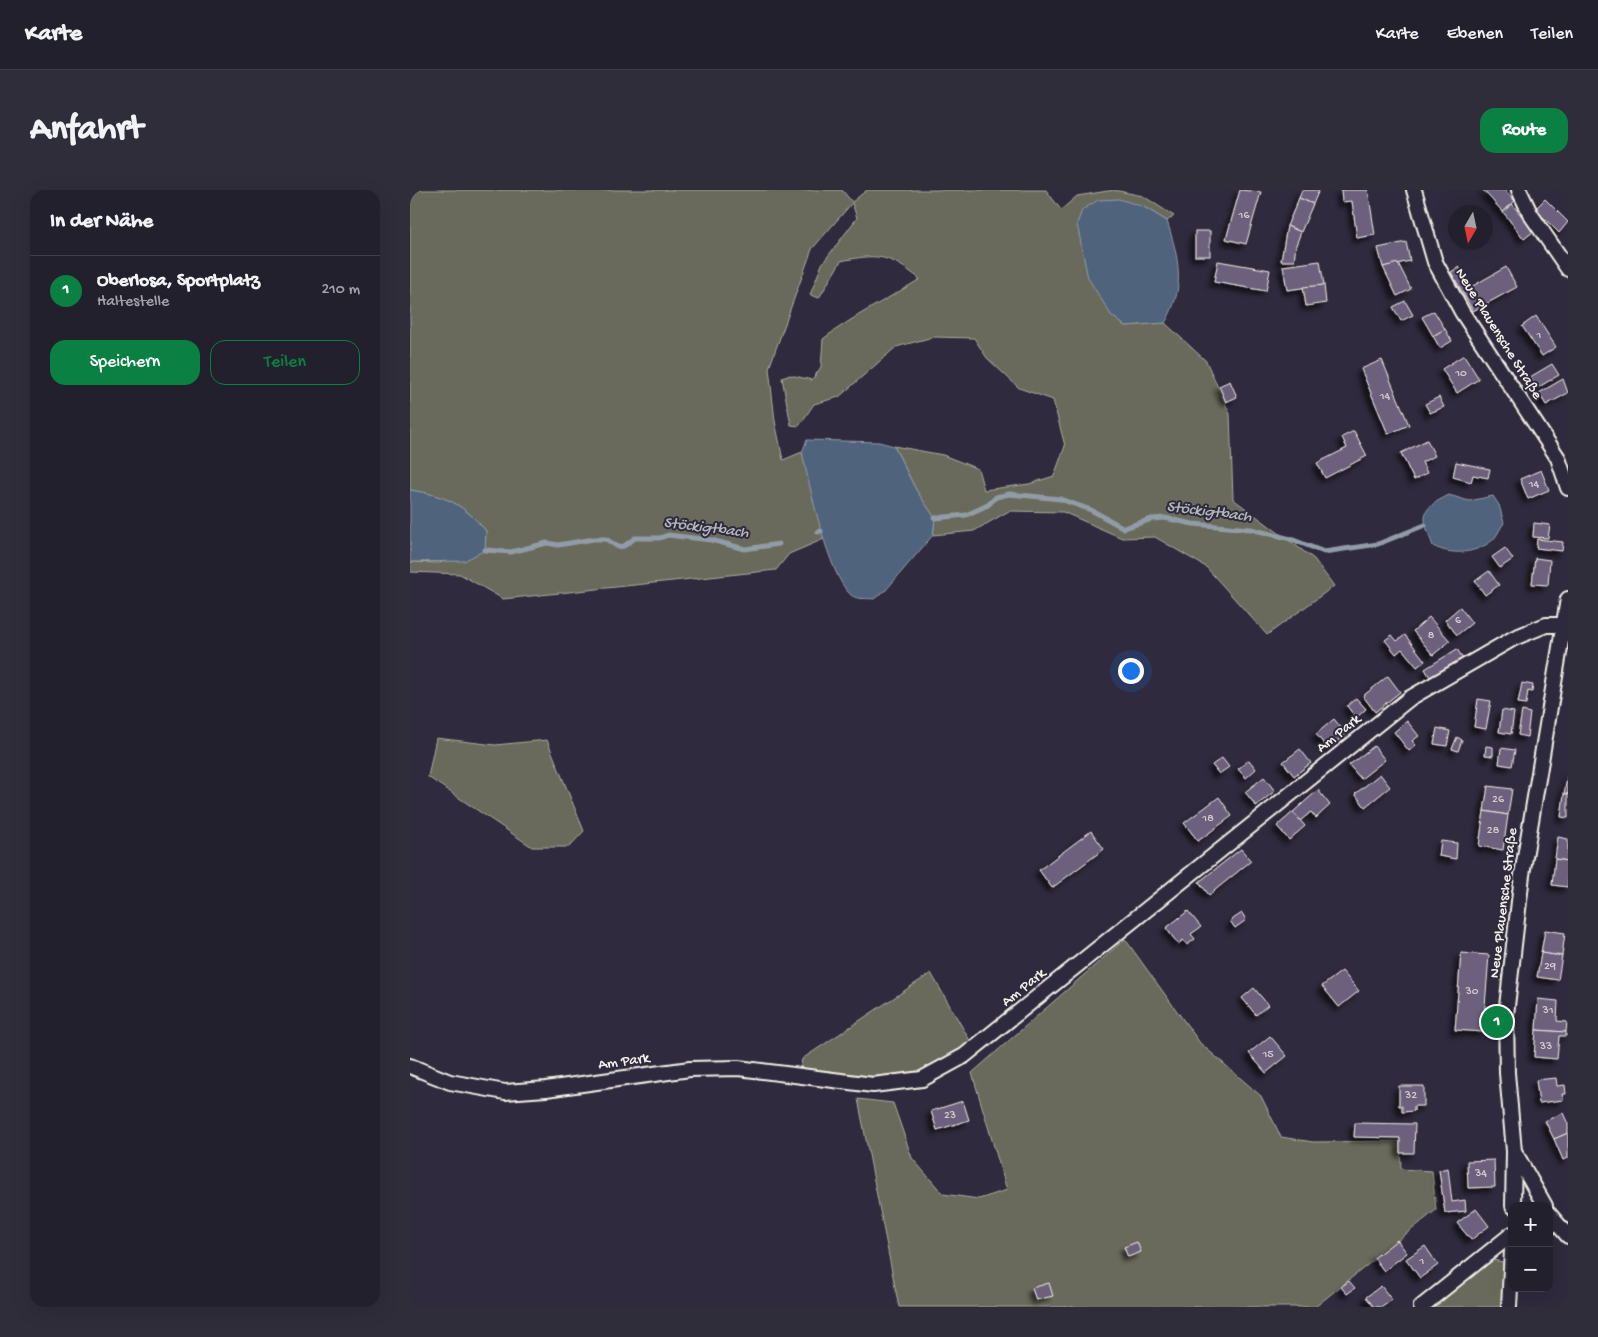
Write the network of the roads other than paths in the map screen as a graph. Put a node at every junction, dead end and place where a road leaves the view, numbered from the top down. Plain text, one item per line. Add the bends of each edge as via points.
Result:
1 (1414, 190) edge
2 (1519, 190) edge
3 (1568, 269) edge
4 (1568, 488) edge
5 (1568, 599) edge
6 (1564, 625) junction
7 (410, 1066) edge
8 (1514, 1151) junction
9 (1513, 1202) edge
10 (1543, 1202) edge
11 (1553, 1219) edge
12 (1568, 1236) edge
13 (1508, 1237) edge
14 (1510, 1292) edge
15 (1421, 1307) edge
16 (1509, 1307) edge

1 - 4 street, Neue Plauensche Straße via 1434,262 1462,312 1558,458
2 - 3 street via 1531,215
5 - 6 street, Neue Plauensche Straße
6 - 7 street, Am Park via 1546,625 1514,638 1410,698 972,1050 922,1079 873,1085 738,1068 690,1069 505,1092 450,1082
6 - 8 street, Neue Plauensche Straße via 1522,875 1506,1015
8 - 9 street
8 - 10 street, Neue Plauensche Straße
11 - 12 street
13 - 15 street
14 - 16 street

